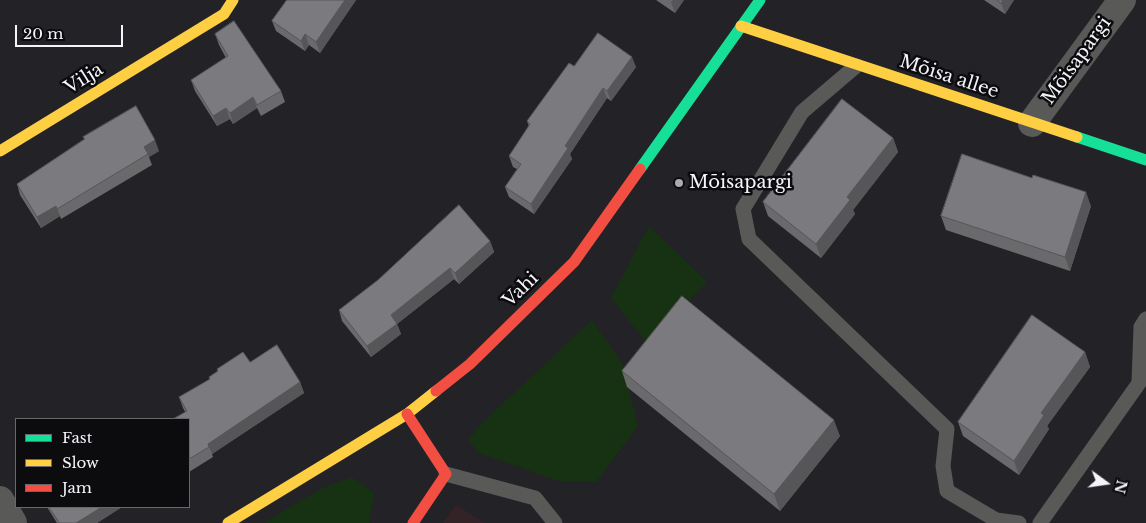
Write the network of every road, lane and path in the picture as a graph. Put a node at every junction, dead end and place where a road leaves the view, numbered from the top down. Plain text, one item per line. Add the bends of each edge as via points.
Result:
1 (233, 0) edge
2 (760, 0) edge
3 (1122, 0) edge
4 (741, 26) junction
5 (856, 66) junction
6 (1032, 122) junction
7 (0, 151) edge
8 (1146, 160) edge
9 (1146, 319) edge
10 (407, 414) junction
11 (446, 474) junction
12 (0, 500) edge
13 (14, 523) edge
14 (228, 523) edge
15 (413, 523) edge
16 (555, 523) edge
17 (1019, 523) edge
18 (1040, 523) edge

1 - 7 street, Vilja via 224,14
2 - 4 street, Vahi
3 - 6 street, Mõisapargi
4 - 5 street, Mõisa allee
4 - 10 street, Vahi via 574,262 470,364
5 - 6 street, Mõisa allee
5 - 17 lane via 802,112 743,209 749,239 947,429 942,466 947,491 996,520
6 - 8 street, Mõisa allee
9 - 18 lane via 1141,327 1139,383
10 - 11 street
10 - 14 street, Vahi
11 - 15 street
11 - 16 lane via 535,498
12 - 13 street

